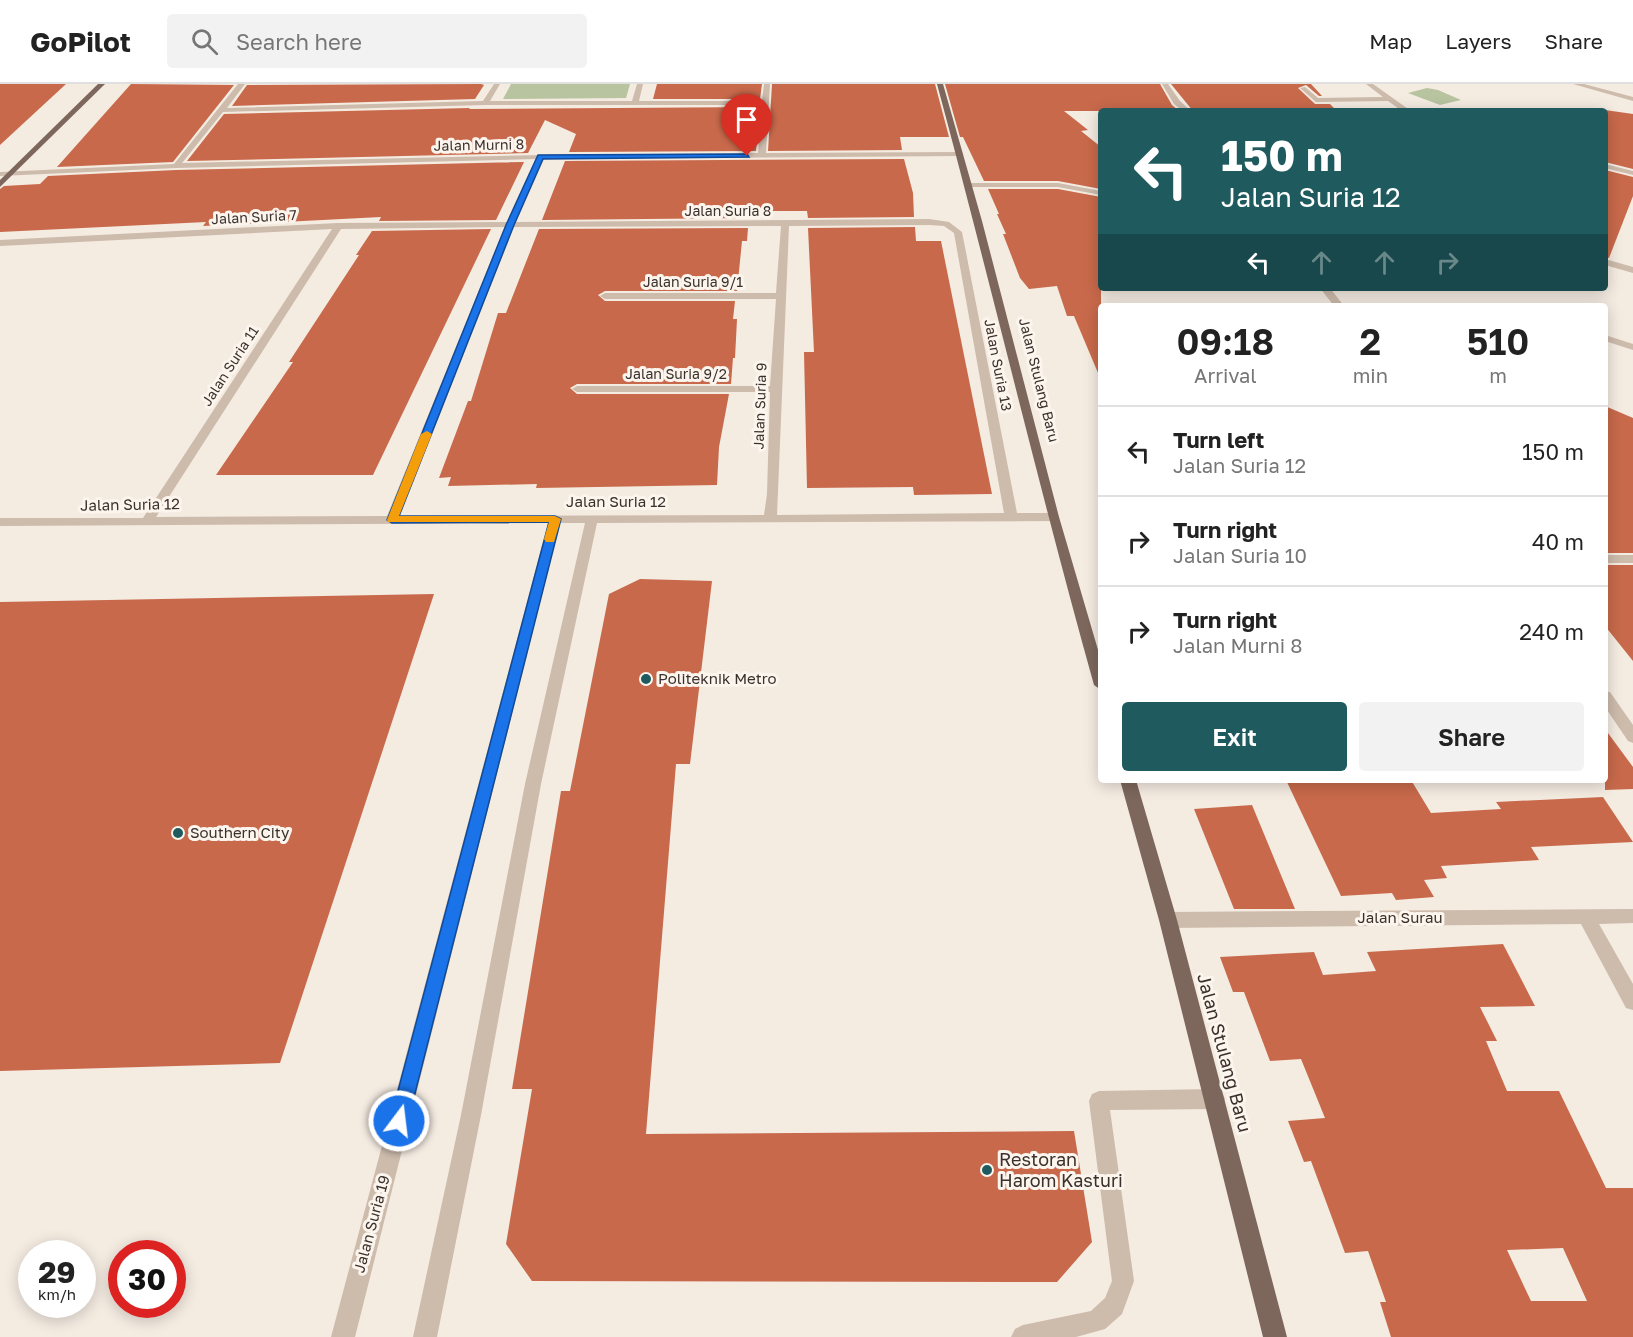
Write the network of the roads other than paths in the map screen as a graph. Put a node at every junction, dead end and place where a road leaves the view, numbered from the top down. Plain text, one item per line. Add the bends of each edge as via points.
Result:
1 (102, 84) edge
2 (242, 84) edge
3 (497, 84) edge
4 (640, 84) edge
5 (767, 84) edge
6 (940, 84) edge
7 (1165, 84) edge
8 (1369, 84) edge
9 (1576, 84) edge
10 (1614, 84) edge
11 (1303, 88) dead end
12 (1599, 90) junction
13 (1389, 99) junction
14 (1633, 99) edge
15 (635, 102) junction
16 (485, 103) junction
17 (765, 103) junction
18 (1184, 108) edge
19 (1402, 108) edge
20 (221, 110) junction
21 (959, 154) junction
22 (762, 156) junction
23 (541, 157) junction
24 (176, 166) junction
25 (1608, 167) edge
26 (1633, 173) edge
27 (0, 174) edge
28 (11, 174) junction
29 (0, 185) edge
30 (969, 185) junction
31 (1098, 192) edge
32 (785, 224) junction
33 (946, 224) joint
34 (510, 225) junction
35 (338, 226) junction
36 (0, 243) edge
37 (1608, 263) edge
38 (1633, 270) edge
39 (1327, 291) edge
40 (605, 296) dead end
41 (780, 296) junction
42 (1337, 303) edge
43 (1608, 339) edge
44 (1633, 347) edge
45 (577, 389) dead end
46 (775, 389) junction
47 (1011, 517) junction
48 (1053, 517) junction
49 (770, 518) junction
50 (555, 519) junction
51 (592, 519) junction
52 (392, 520) junction
53 (147, 521) junction
54 (0, 522) edge
55 (1608, 559) edge
56 (1633, 559) edge
57 (1098, 674) edge
58 (1608, 700) edge
59 (1633, 737) edge
60 (1129, 783) edge
61 (1633, 916) edge
62 (1586, 917) junction
63 (1168, 920) junction
64 (1633, 1002) edge
65 (1215, 1099) junction
66 (343, 1337) edge
67 (425, 1337) edge
68 (1023, 1337) edge
69 (1275, 1337) edge

1 - 28 main road
2 - 20 street
3 - 16 street
4 - 15 street
5 - 17 street
6 - 21 main road, Jalan Stulang Baru
7 - 18 street
8 - 13 street
9 - 12 street
10 - 12 street
11 - 13 street via 1316,100
12 - 14 street
13 - 19 street
15 - 16 street
15 - 17 street
16 - 20 street
17 - 22 street
20 - 24 street
21 - 22 street, Jalan Murni 8
21 - 30 main road, Jalan Stulang Baru
22 - 23 street, Jalan Murni 8
23 - 24 street, Jalan Murni 8
23 - 34 street
24 - 28 street, Jalan Murni 8
25 - 26 street
27 - 28 street, Jalan Murni 8
28 - 29 main road
30 - 31 street via 1058,185
30 - 48 main road, Jalan Stulang Baru
32 - 33 street, Jalan Suria 8
32 - 34 street, Jalan Suria 8
32 - 41 street, Jalan Suria 9
33 - 47 street, Jalan Suria 13 via 958,232
34 - 35 street, Jalan Suria 7
34 - 52 street
35 - 36 street, Jalan Suria 7
35 - 53 street, Jalan Suria 11
37 - 38 street
39 - 42 street
40 - 41 street, Jalan Suria 9/1
41 - 46 street, Jalan Suria 9
43 - 44 street
45 - 46 street, Jalan Suria 9/2
46 - 49 street, Jalan Suria 9
47 - 48 street, Jalan Suria 12
47 - 49 street, Jalan Suria 12
48 - 57 main road, Jalan Stulang Baru
49 - 51 street, Jalan Suria 12
50 - 51 street, Jalan Suria 12
50 - 52 street, Jalan Suria 12
50 - 66 street, Jalan Suria 19
51 - 67 street via 533,784
52 - 53 street, Jalan Suria 12
53 - 54 street, Jalan Suria 12
55 - 56 street
58 - 59 street
60 - 63 main road, Jalan Stulang Baru
61 - 62 street, Jalan Surau
62 - 63 street, Jalan Surau
62 - 64 street
63 - 65 main road, Jalan Stulang Baru
65 - 68 street via 1099,1101 1123,1281 1114,1306 1097,1321
65 - 69 main road, Jalan Stulang Baru

